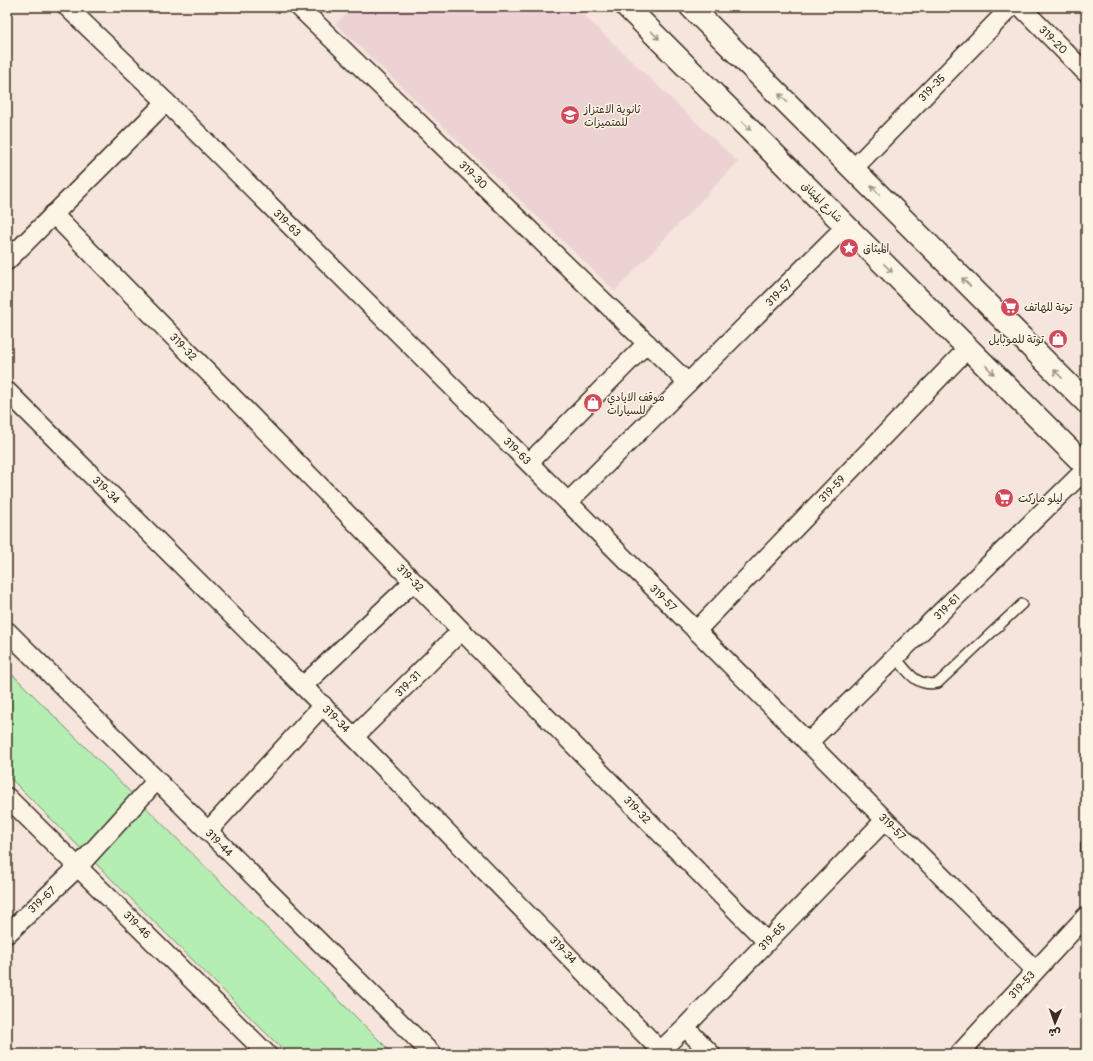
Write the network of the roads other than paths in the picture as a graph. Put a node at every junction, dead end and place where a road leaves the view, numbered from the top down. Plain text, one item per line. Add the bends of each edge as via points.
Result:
1 (67, 7) edge
2 (299, 7) edge
3 (627, 7) edge
4 (691, 7) edge
5 (1012, 7) edge
6 (1020, 7) edge
7 (1086, 73) edge
8 (166, 102) junction
9 (853, 169) junction
10 (53, 214) junction
11 (846, 226) junction
12 (7, 261) edge
13 (647, 343) junction
14 (968, 348) junction
15 (688, 383) junction
16 (7, 391) edge
17 (1086, 402) edge
18 (529, 463) junction
19 (1086, 466) edge
20 (1086, 469) edge
21 (568, 502) junction
22 (413, 582) junction
23 (1022, 604) dead end
24 (7, 631) edge
25 (461, 631) junction
26 (696, 631) junction
27 (896, 658) junction
28 (303, 686) junction
29 (323, 706) junction
30 (354, 737) junction
31 (808, 744) junction
32 (157, 780) junction
33 (7, 797) edge
34 (885, 820) junction
35 (208, 831) junction
36 (1086, 844) edge
37 (1086, 854) edge
38 (78, 867) junction
39 (1086, 916) edge
40 (7, 934) edge
41 (767, 942) junction
42 (1035, 970) junction
43 (685, 1027) junction
44 (659, 1052) edge
45 (267, 1054) edge
46 (432, 1054) edge
47 (711, 1054) edge
48 (959, 1054) edge

1 - 8 street, 319-63
2 - 13 street, 319-30
3 -> 11 street, شارع الميثاق
9 -> 4 street
5 - 9 street, 319-35
6 - 7 street, 319-20
8 - 10 street
8 - 18 street, 319-63
17 -> 9 street
10 - 12 street
10 - 22 street, 319-32
11 -> 14 street, شارع الميثاق
11 - 15 street, 319-57
13 - 15 street, 319-30
13 - 18 street
14 -> 19 street, شارع الميثاق
14 - 26 street, 319-59
15 - 21 street, 319-57
16 - 28 street, 319-34
18 - 21 street, 319-63
20 - 27 street, 319-61
21 - 26 street, 319-57
22 - 25 street, 319-32
22 - 28 street
23 - 27 lane via 938,683 929,685 914,680
24 - 32 street, 319-44
25 - 30 street, 319-31
25 - 41 street, 319-32
26 - 31 street, 319-57
27 - 31 street, 319-61
28 - 29 street, 319-34
29 - 30 street, 319-34
29 - 35 street
30 - 44 street, 319-34
31 - 34 street, 319-57
32 - 35 street, 319-44
32 - 38 street, 319-67
33 - 38 street, 319-46
34 - 41 street, 319-65
34 - 42 street, 319-57
35 - 46 street, 319-44
36 - 37 lane
38 - 40 street, 319-67
38 - 45 street, 319-46
39 - 42 street, 319-53
41 - 43 street, 319-65
42 - 48 street, 319-53
43 - 44 street, 319-65
43 - 47 street

